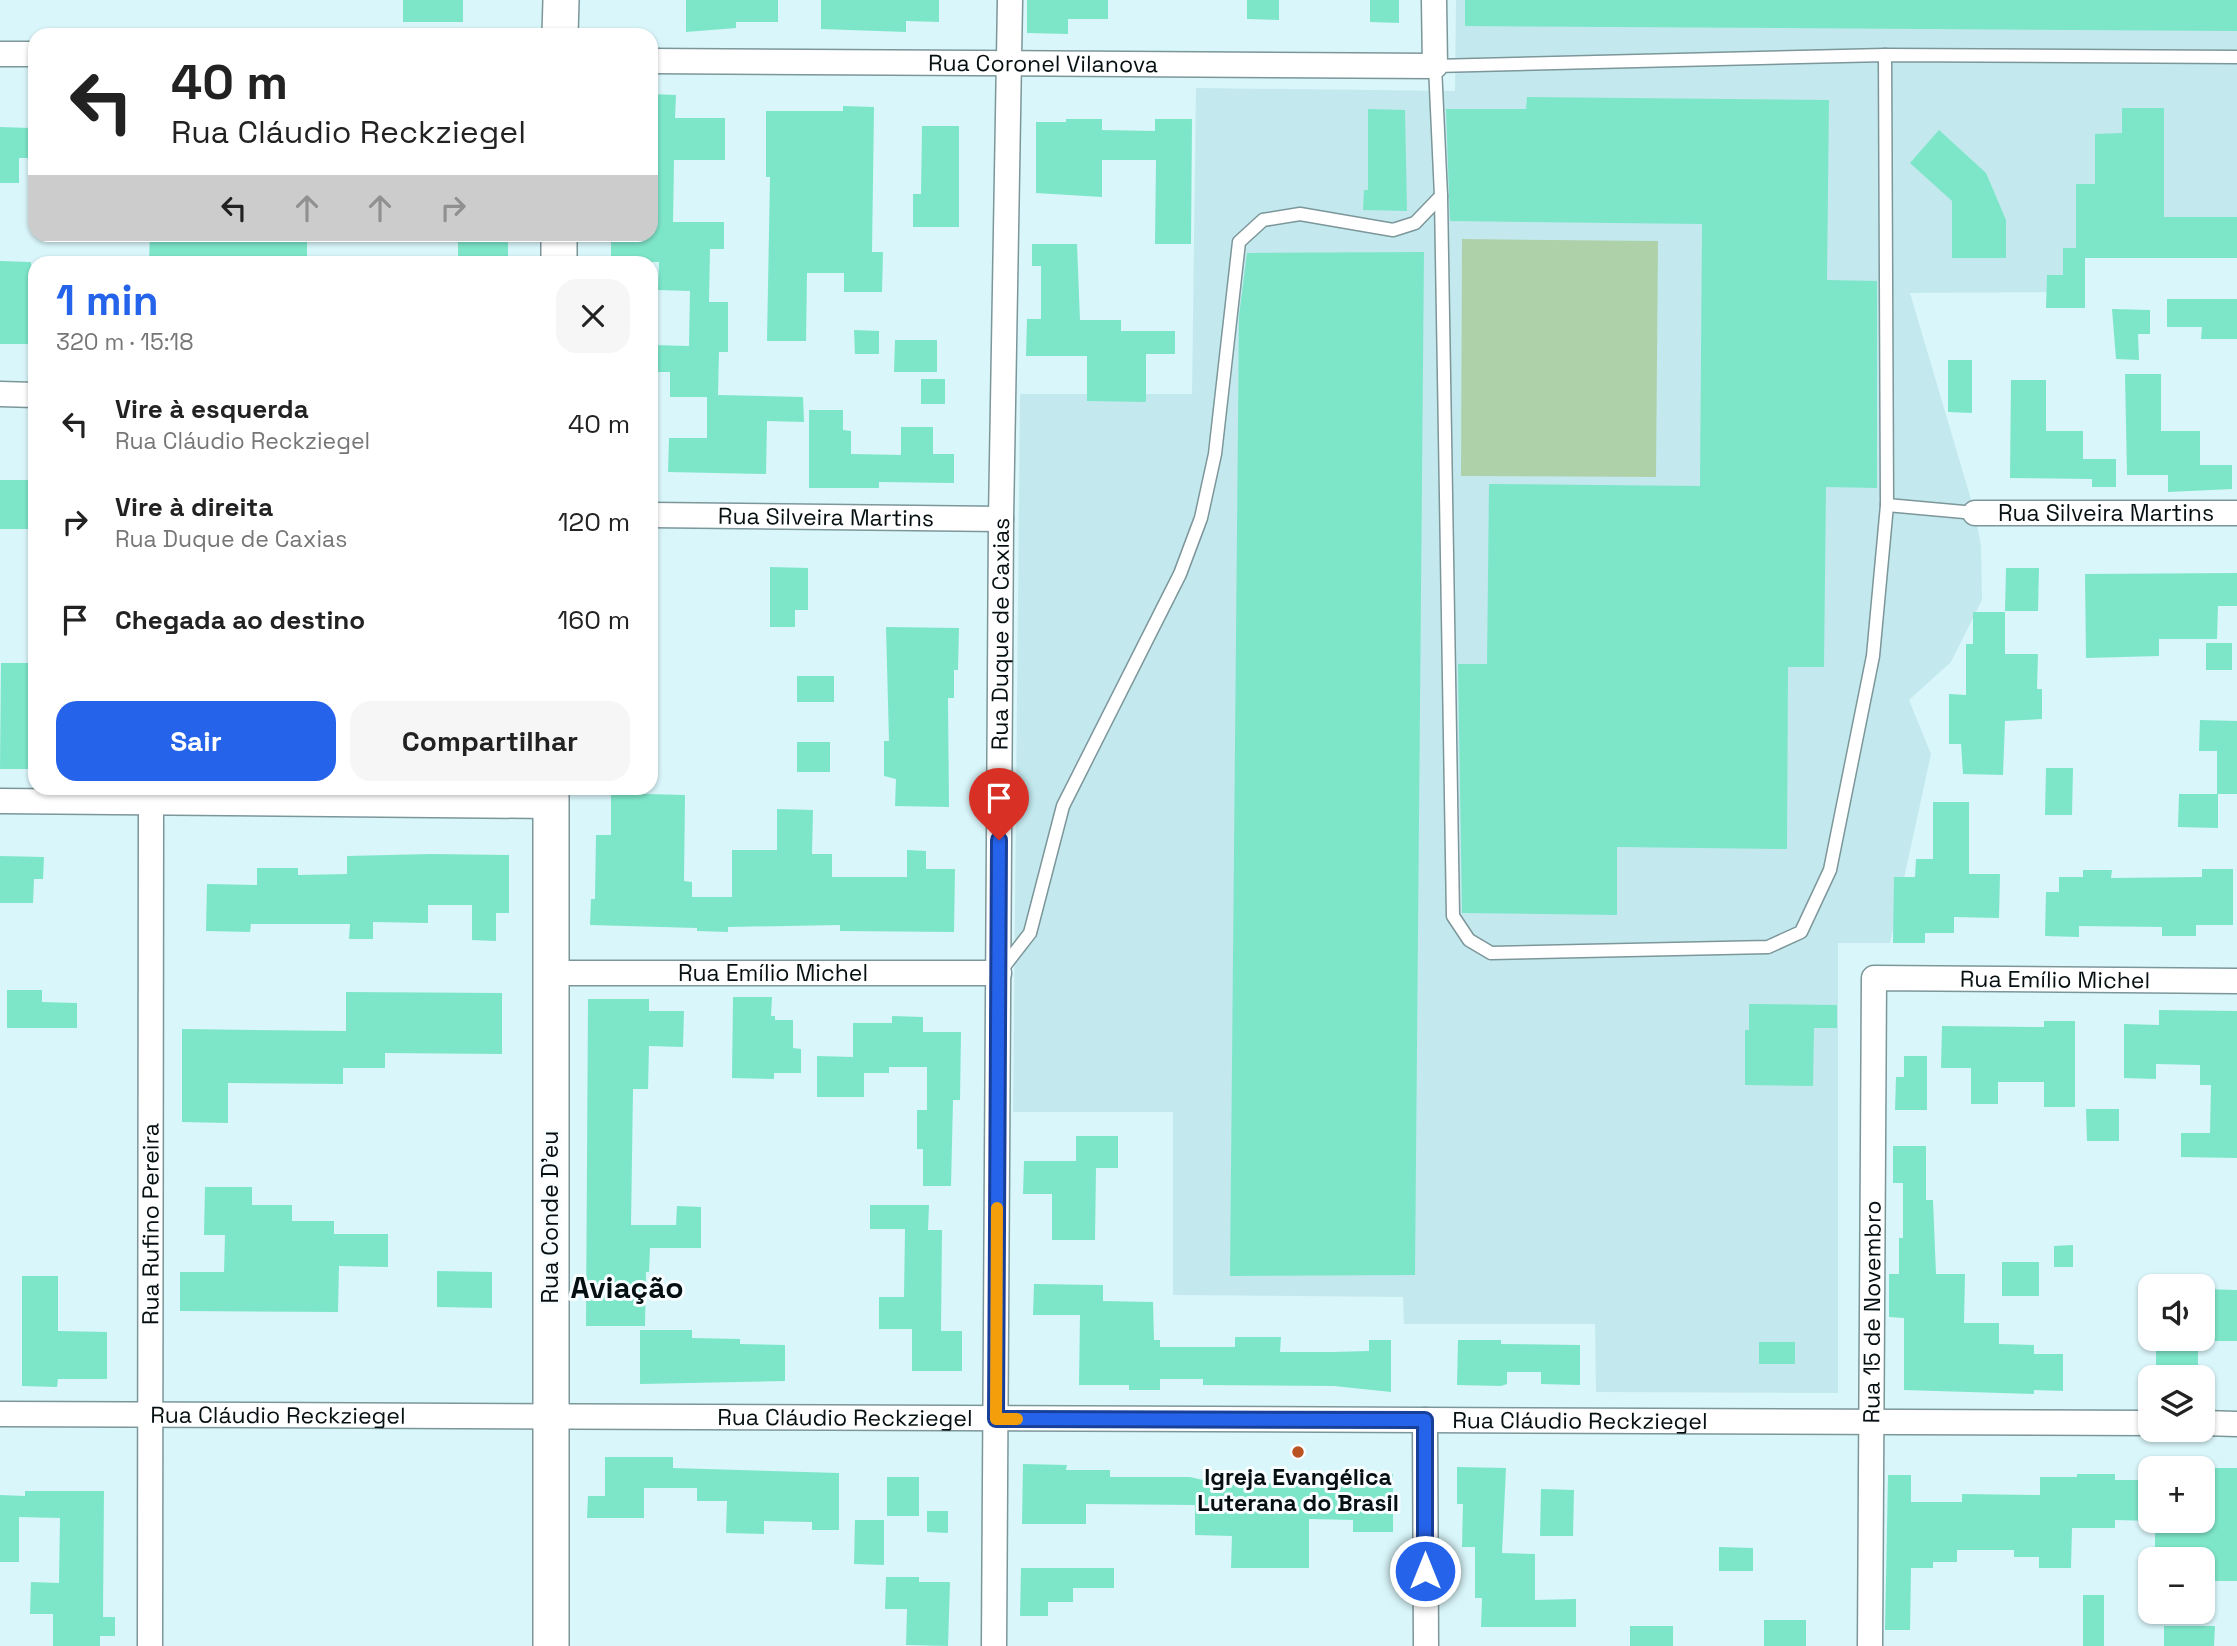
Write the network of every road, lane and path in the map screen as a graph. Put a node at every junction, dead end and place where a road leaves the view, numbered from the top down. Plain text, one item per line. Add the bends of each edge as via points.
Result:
1 (561, 0) edge
2 (1010, 0) edge
3 (1434, 0) edge
4 (560, 28) edge
5 (0, 54) edge
6 (28, 54) edge
7 (1885, 55) junction
8 (2237, 57) edge
9 (658, 61) edge
10 (1009, 65) junction
11 (1435, 65) junction
12 (1441, 196) junction
13 (0, 394) edge
14 (28, 395) edge
15 (1887, 505) junction
16 (1975, 513) joint
17 (2237, 513) edge
18 (658, 515) edge
19 (1002, 519) junction
20 (551, 797) edge
21 (0, 801) edge
22 (151, 803) junction
23 (549, 973) junction
24 (999, 973) junction
25 (1874, 978) joint
26 (2237, 981) edge
27 (0, 1414) edge
28 (152, 1416) junction
29 (550, 1417) junction
30 (996, 1419) junction
31 (1425, 1420) junction
32 (1870, 1421) junction
33 (2138, 1423) edge
34 (2215, 1423) edge
35 (2237, 1424) edge
36 (150, 1646) edge
37 (551, 1646) edge
38 (994, 1646) edge
39 (1426, 1646) edge
40 (1870, 1646) edge

1 - 4 street
2 - 10 street, Rua Duque de Caxias
3 - 11 street
5 - 6 street
7 - 8 lane
7 - 11 lane
7 - 15 lane
9 - 10 street, Rua Coronel Vilanova
10 - 11 street, Rua Coronel Vilanova
10 - 19 street, Rua Duque de Caxias
11 - 12 lane
12 - 15 lane via 1453,916 1469,940 1491,953 1768,947 1801,932 1833,857 1873,656
12 - 24 lane via 1416,223 1393,230 1300,214 1263,220 1239,242 1215,454 1201,518 1180,574 1063,806 1030,933
13 - 14 street
15 - 16 lane
16 - 17 street, Rua Silveira Martins
18 - 19 street, Rua Silveira Martins
19 - 24 street, Rua Duque de Caxias
20 - 22 street
20 - 23 street, Rua Conde D'eu
21 - 22 street
22 - 28 street, Rua Rufino Pereira
23 - 24 street, Rua Emílio Michel
23 - 29 street, Rua Conde D'eu
24 - 30 street, Rua Duque de Caxias
25 - 26 street, Rua Emílio Michel
25 - 32 street, Rua 15 de Novembro
27 - 28 street, Rua Cláudio Reckziegel
28 - 29 street, Rua Cláudio Reckziegel
28 - 36 street, Rua Rufino Pereira
29 - 30 street, Rua Cláudio Reckziegel
29 - 37 street, Rua Conde D'eu
30 - 31 street, Rua Cláudio Reckziegel
30 - 38 street, Rua Duque de Caxias
31 - 32 street, Rua Cláudio Reckziegel
31 - 39 street
32 - 33 street, Rua Cláudio Reckziegel
32 - 40 street, Rua 15 de Novembro
34 - 35 street

